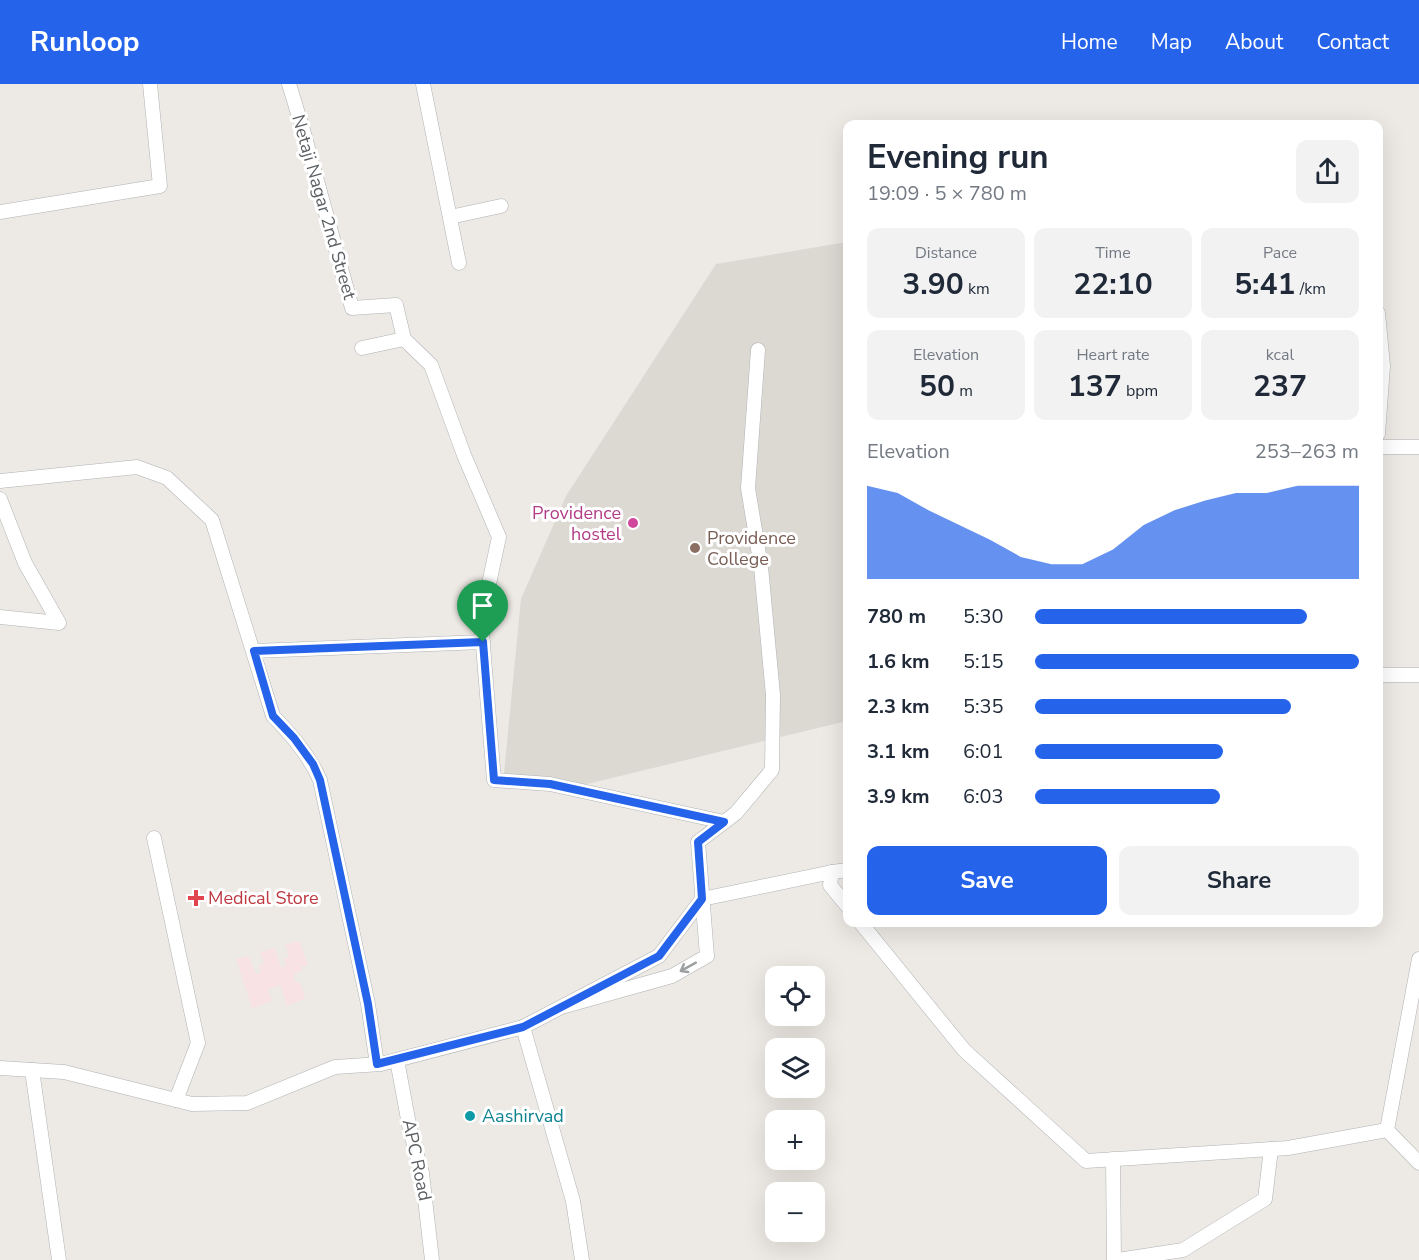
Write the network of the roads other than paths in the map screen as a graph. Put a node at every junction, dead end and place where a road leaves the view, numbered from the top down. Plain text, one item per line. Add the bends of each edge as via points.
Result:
1 (150, 84) edge
2 (288, 84) edge
3 (423, 84) edge
4 (501, 206) dead end
5 (0, 212) edge
6 (450, 217) junction
7 (459, 263) dead end
8 (404, 339) junction
9 (362, 348) dead end
10 (758, 350) dead end
11 (1383, 447) edge
12 (1419, 447) edge
13 (0, 481) edge
14 (0, 499) edge
15 (0, 617) edge
16 (483, 642) junction
17 (254, 651) junction
18 (1383, 675) edge
19 (1419, 675) edge
20 (724, 822) junction
21 (154, 838) dead end
22 (843, 871) edge
23 (832, 872) junction
24 (702, 899) junction
25 (843, 901) edge
26 (864, 927) edge
27 (1419, 959) edge
28 (565, 1005) junction
29 (523, 1027) junction
30 (397, 1060) junction
31 (377, 1064) junction
32 (0, 1068) edge
33 (32, 1070) junction
34 (176, 1100) junction
35 (1387, 1130) junction
36 (1271, 1149) junction
37 (1113, 1160) junction
38 (1419, 1163) edge
39 (59, 1260) edge
40 (432, 1260) edge
41 (582, 1260) edge
42 (1116, 1260) edge

1 - 5 street via 160,186
2 - 8 street, Netaji Nagar 2nd Street via 352,308 396,305
3 - 6 street
4 - 6 street
6 - 7 street
8 - 9 street
8 - 16 street via 430,365 499,537 481,621
10 - 20 street via 748,488 761,567 773,695 772,770
11 - 12 street
13 - 17 street via 137,467 167,478 212,520
14 - 15 street via 26,563 58,623
16 - 17 street
16 - 20 street via 494,780 550,784
17 - 31 street via 273,716 294,738 320,780
18 - 19 street
20 - 24 street via 698,842
21 - 34 street via 198,1044
22 - 23 street
23 - 24 street
23 - 25 street via 830,885
24 - 28 street via 659,956
24 -> 28 street via 707,956 672,976
26 - 37 street via 964,1050 1086,1161
27 - 35 street
28 - 29 street
29 - 30 street
29 - 41 street via 573,1201
30 - 31 street
30 - 40 street, APC Road via 422,1173
31 - 34 street via 335,1067 247,1103 192,1104
32 - 33 street
33 - 34 street via 64,1072
33 - 39 street
35 - 36 street
35 - 38 street
36 - 37 street
36 - 42 street via 1265,1199 1183,1250
37 - 42 street

